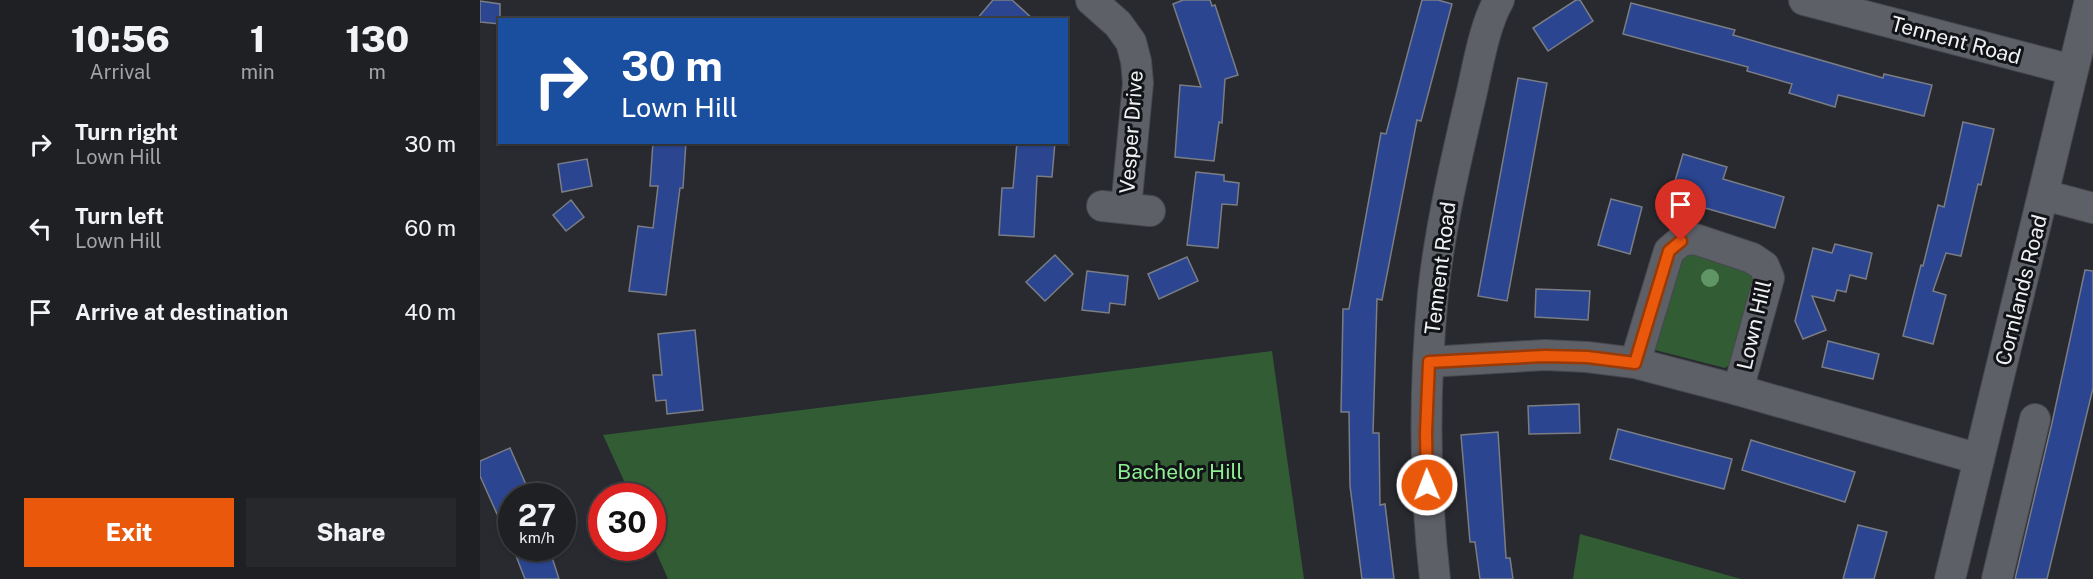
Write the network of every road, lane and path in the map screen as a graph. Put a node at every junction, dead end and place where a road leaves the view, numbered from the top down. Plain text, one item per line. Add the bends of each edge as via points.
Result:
1 (1091, 0) edge
2 (1804, 0) edge
3 (2090, 0) edge
4 (1494, 1) edge
5 (2076, 80) junction
6 (2044, 195) junction
7 (1126, 208) dead end
8 (2093, 208) edge
9 (1429, 362) junction
10 (1635, 363) junction
11 (1738, 390) junction
12 (2035, 419) dead end
13 (1976, 470) junction
14 (2018, 493) junction
15 (1435, 579) edge
16 (1950, 579) edge
17 (1997, 579) edge

1 - 7 street, Vesper Drive via 1118,24 1131,42 1136,61 1138,83
2 - 5 street, Tennent Road
3 - 5 street, Cornlands Road
4 - 9 street, Tennent Road via 1443,227 1433,292
5 - 6 street, Cornlands Road
6 - 8 street
6 - 13 street, Cornlands Road
9 - 10 street, Lown Hill via 1545,356
9 - 15 street, Tennent Road via 1426,464
10 - 11 street, Lown Hill
10 - 11 street, Lown Hill via 1669,251 1681,241 1695,239 1752,258 1764,266 1770,278
11 - 13 street, Lown Hill
12 - 14 street
13 - 14 street, Lown Hill
13 - 16 street, Cornlands Road
14 - 17 street

